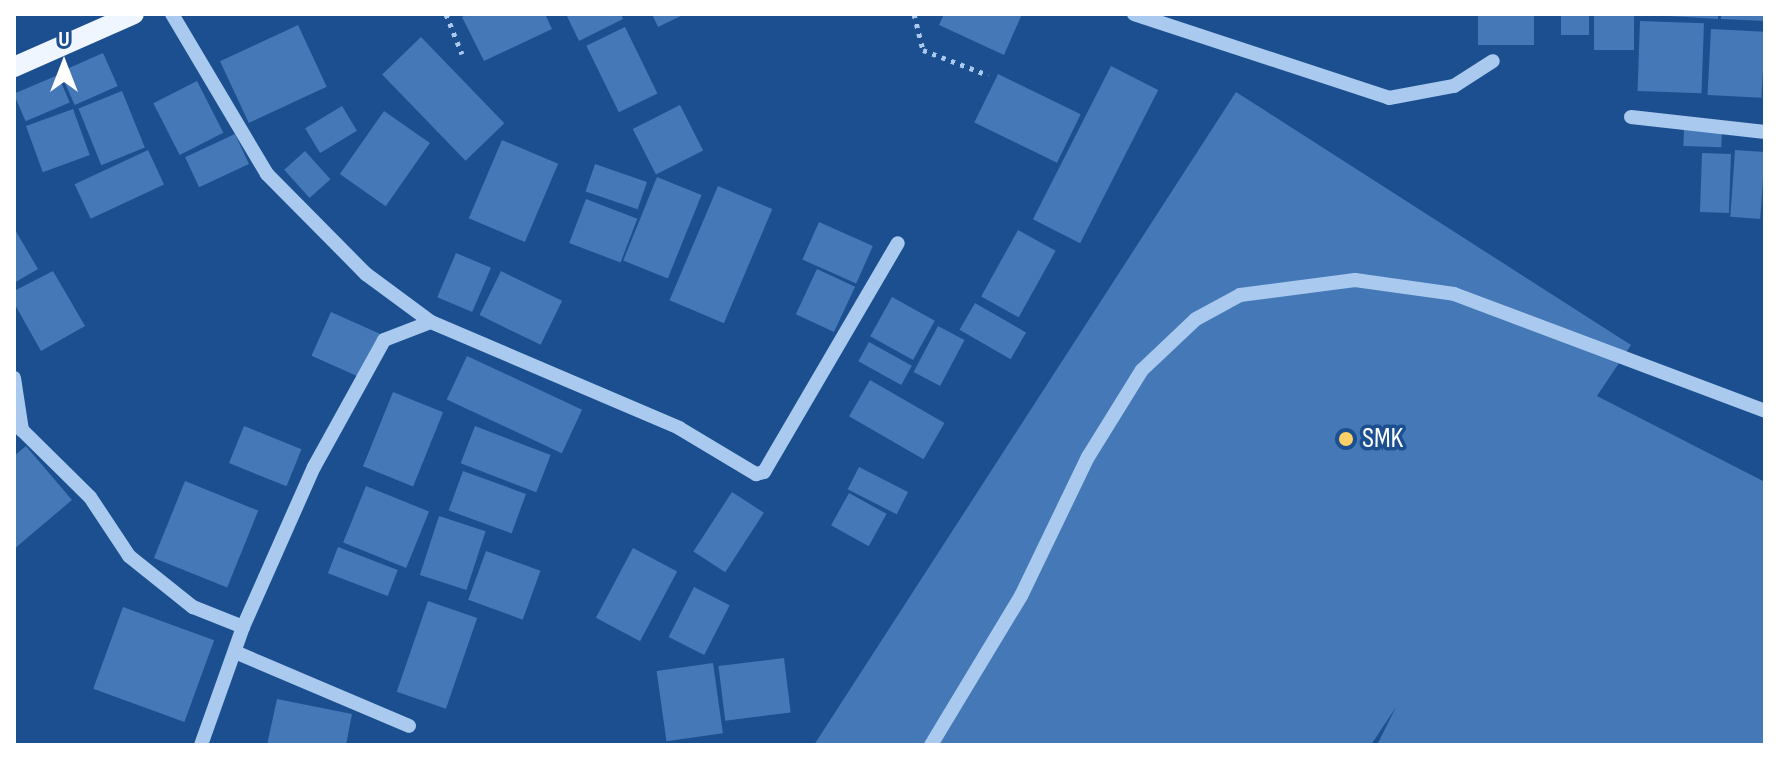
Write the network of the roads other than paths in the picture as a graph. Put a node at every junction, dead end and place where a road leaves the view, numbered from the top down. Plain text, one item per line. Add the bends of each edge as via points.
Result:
1 (134, 14) edge
2 (172, 14) edge
3 (1134, 14) edge
4 (1493, 61) dead end
5 (14, 67) edge
6 (1631, 117) dead end
7 (1765, 132) edge
8 (898, 243) dead end
9 (431, 322) junction
10 (14, 378) edge
11 (1765, 411) edge
12 (243, 627) junction
13 (235, 652) junction
14 (409, 726) dead end
15 (201, 745) edge
16 (931, 745) edge

1 - 5 main road
2 - 9 street via 267,174 366,274
3 - 4 street via 1389,98 1454,86
6 - 7 street
8 - 9 street via 764,472 756,474 679,428
9 - 12 street via 384,340 314,467
10 - 12 street via 22,430 90,497 129,556 193,607
11 - 16 street via 1454,294 1355,280 1240,295 1196,319 1142,370 1088,457 1021,596
12 - 13 street
13 - 14 street
13 - 15 street

